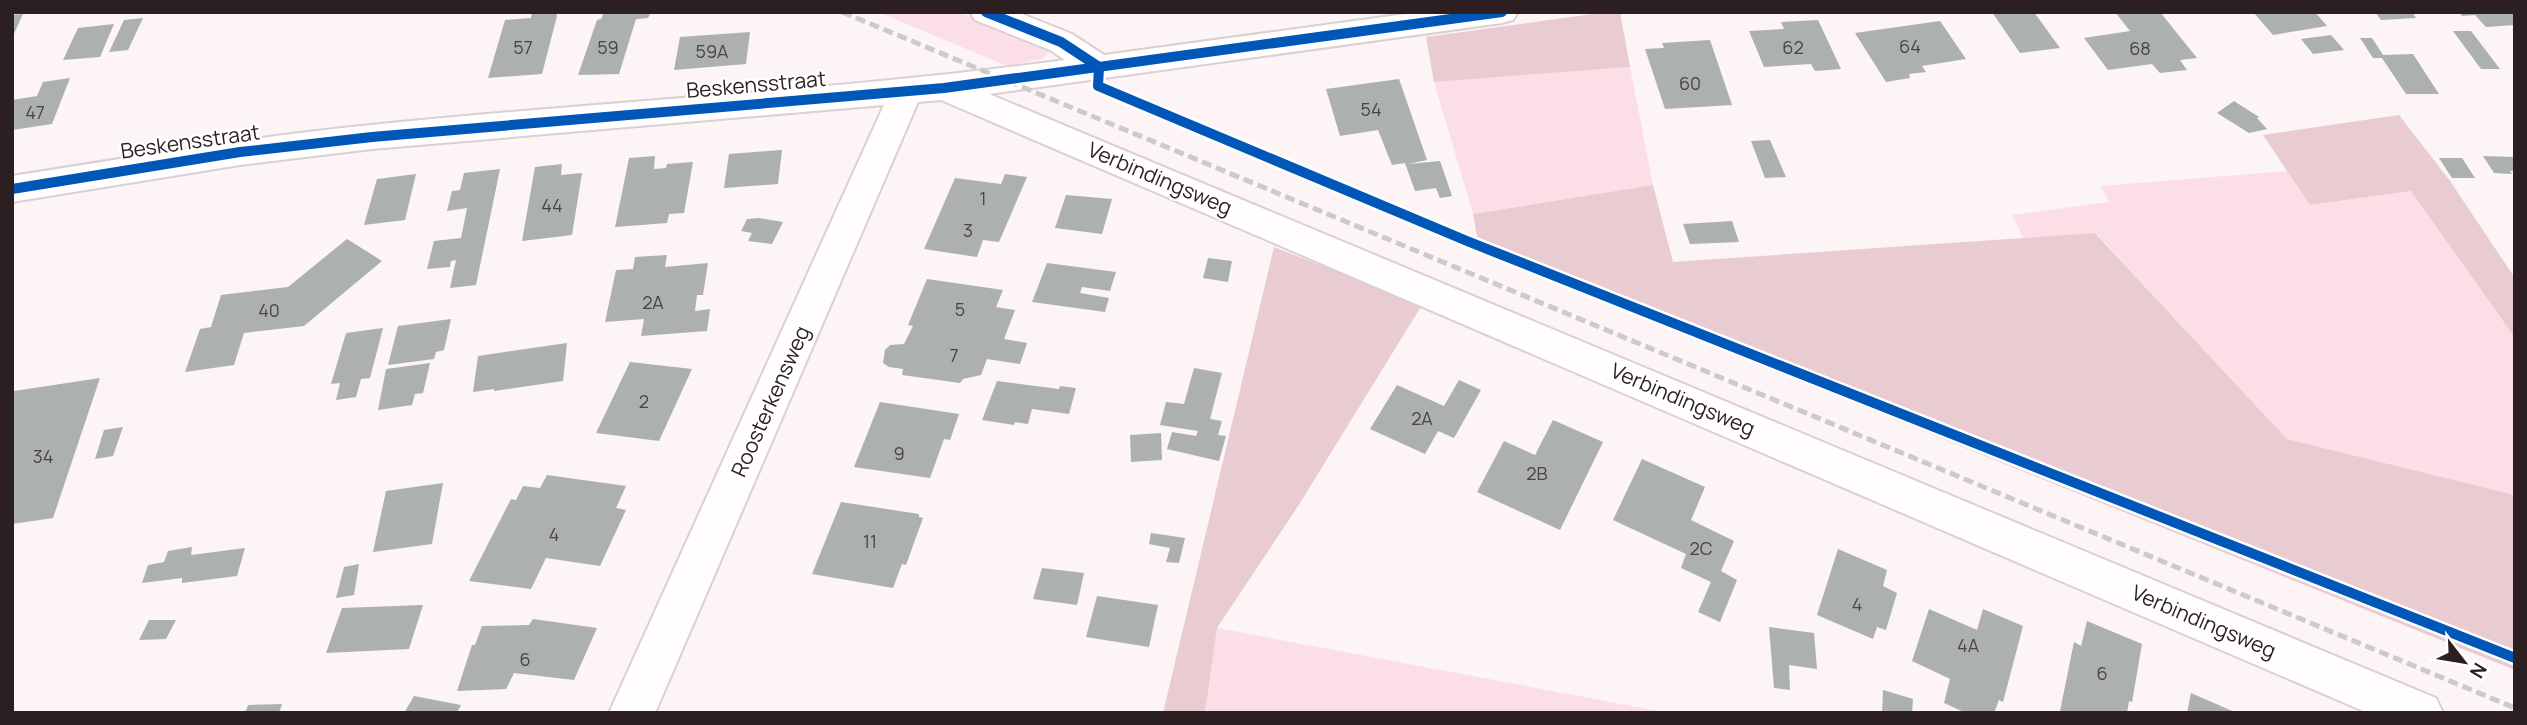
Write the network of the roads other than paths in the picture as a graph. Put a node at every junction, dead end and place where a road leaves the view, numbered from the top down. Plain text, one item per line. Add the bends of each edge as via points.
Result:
1 (986, 12) edge
2 (1502, 12) edge
3 (1099, 67) junction
4 (926, 89) junction
5 (12, 189) edge
6 (632, 713) edge
7 (2420, 713) edge

1 - 3 street via 1061,42
2 - 3 street, Beskensstraat
3 - 4 street, Beskensstraat
4 - 5 street, Beskensstraat via 372,137 240,152
4 - 6 street, Roosterkensweg
4 - 7 street, Verbindingsweg

